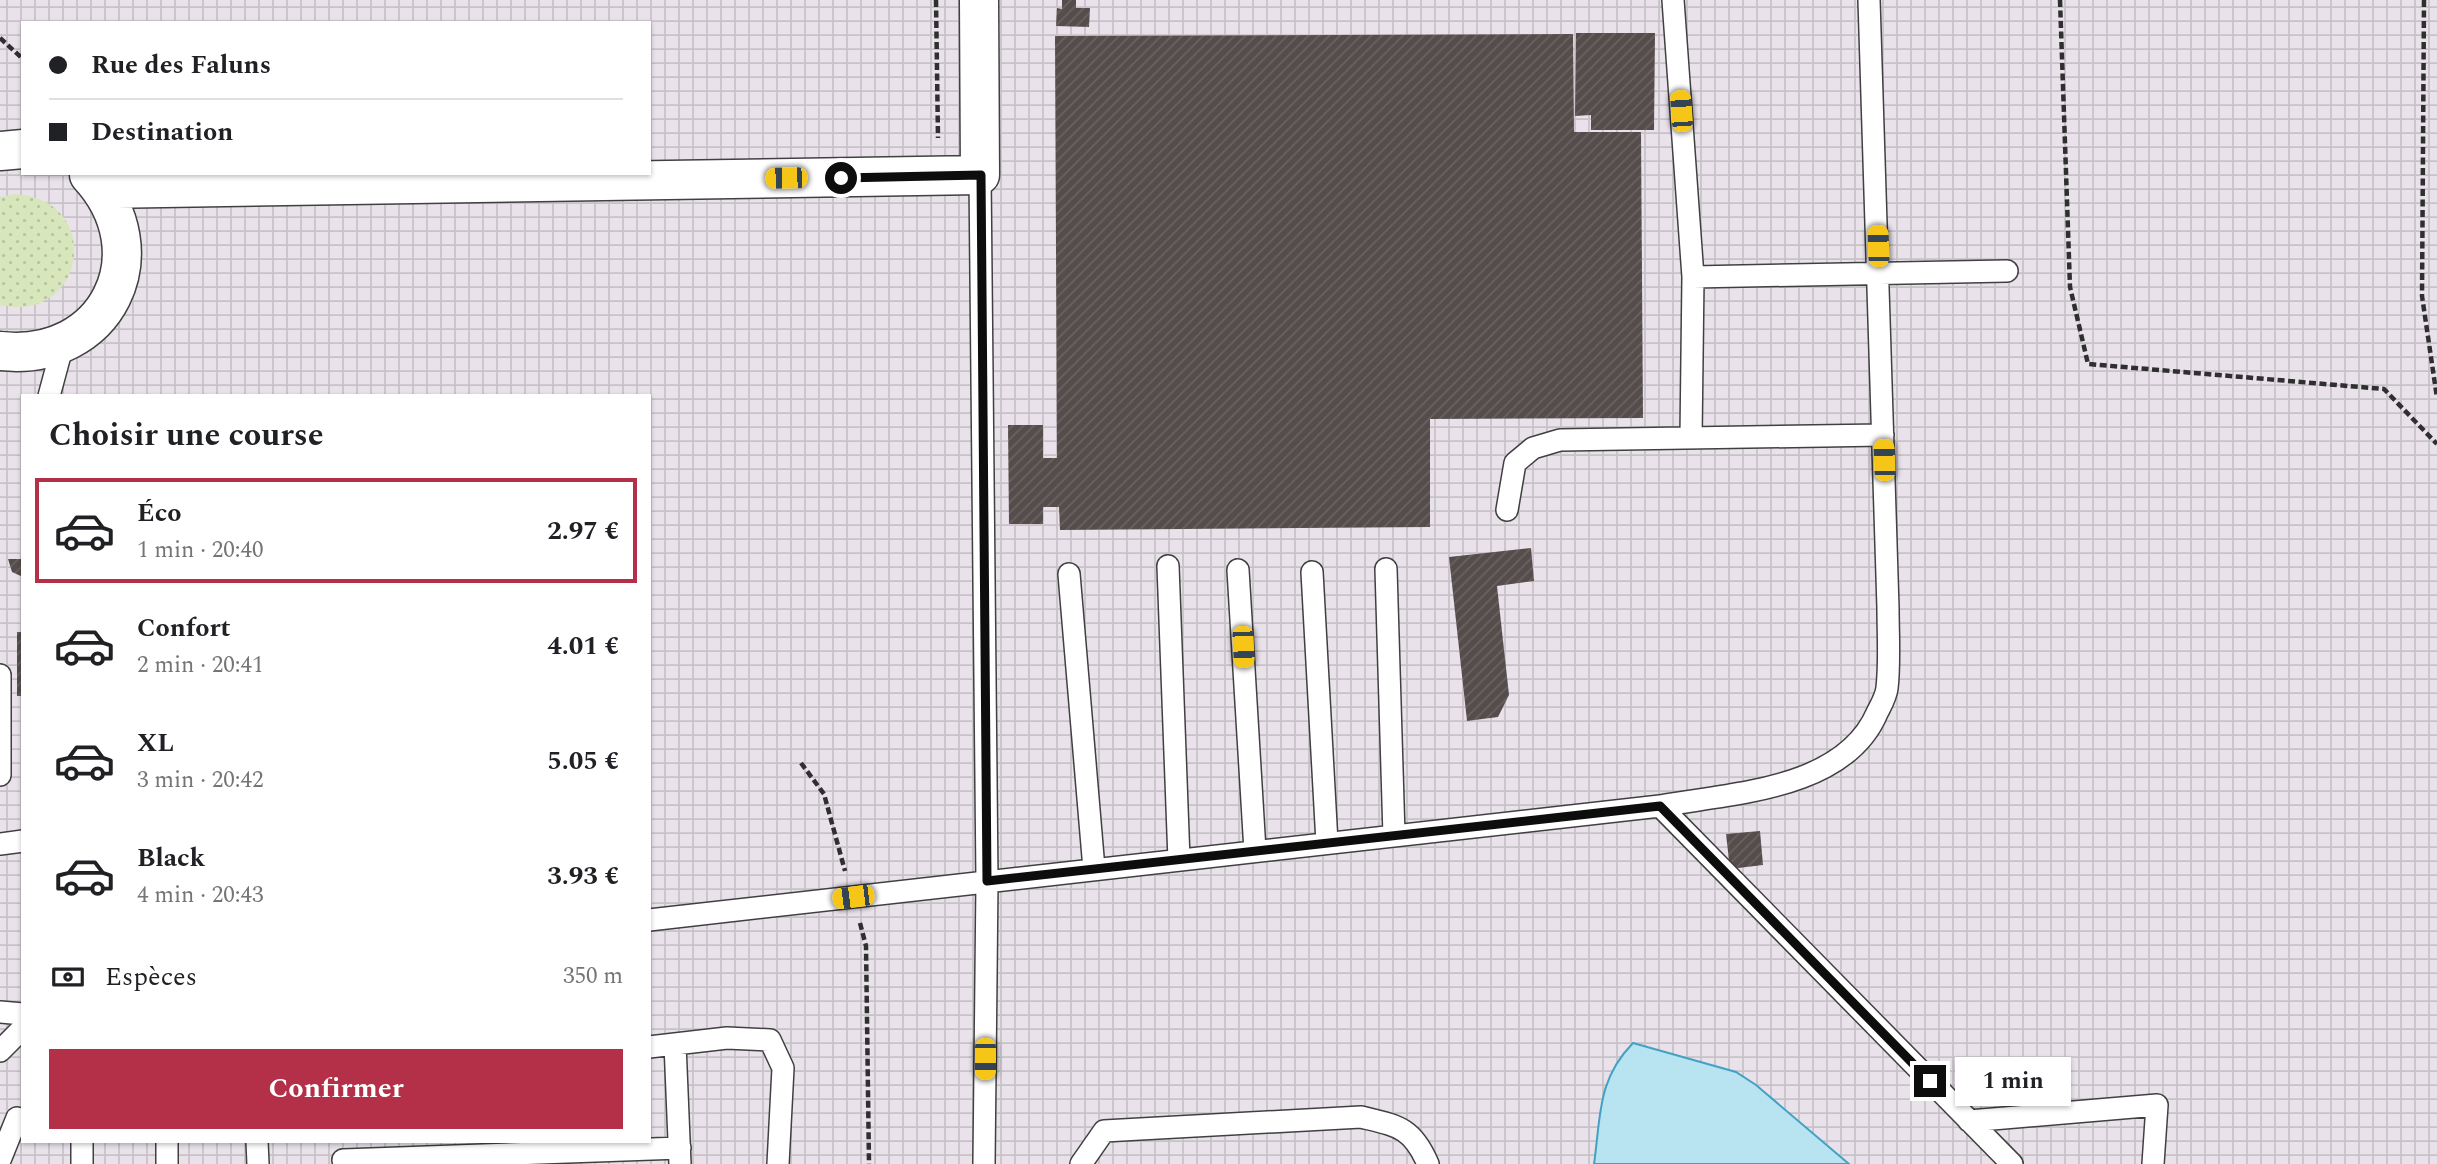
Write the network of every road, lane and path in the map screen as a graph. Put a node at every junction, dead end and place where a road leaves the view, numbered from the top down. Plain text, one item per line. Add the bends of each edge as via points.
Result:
1 (936, 0) edge
2 (979, 0) edge
3 (1673, 0) edge
4 (1869, 0) edge
5 (2060, 0) edge
6 (2424, 0) edge
7 (0, 38) edge
8 (21, 57) edge
9 (938, 145) dead end
10 (21, 149) edge
11 (0, 151) edge
12 (981, 175) junction
13 (95, 181) edge
14 (2007, 271) dead end
15 (1880, 274) junction
16 (1693, 276) junction
17 (63, 344) junction
18 (0, 351) edge
19 (50, 394) edge
20 (2437, 398) edge
21 (1883, 435) junction
22 (1691, 437) junction
23 (2437, 444) edge
24 (1507, 510) dead end
25 (1168, 566) dead end
26 (1386, 569) dead end
27 (1238, 570) dead end
28 (1312, 572) dead end
29 (1069, 574) dead end
30 (0, 675) edge
31 (802, 763) dead end
32 (0, 775) edge
33 (1660, 806) junction
34 (1394, 836) junction
35 (21, 841) edge
36 (1327, 843) junction
37 (0, 844) edge
38 (1255, 851) junction
39 (1179, 860) junction
40 (1094, 869) junction
41 (987, 881) junction
42 (853, 897) junction
43 (651, 920) edge
44 (0, 1012) edge
45 (21, 1014) edge
46 (21, 1030) edge
47 (676, 1044) junction
48 (651, 1047) edge
49 (0, 1051) edge
50 (17, 1118) dead end
51 (1969, 1121) junction
52 (82, 1143) edge
53 (167, 1143) edge
54 (257, 1143) edge
55 (343, 1155) edge
56 (680, 1156) edge
57 (0, 1160) edge
58 (82, 1164) edge
59 (167, 1164) edge
60 (258, 1164) edge
61 (778, 1164) edge
62 (869, 1164) edge
63 (984, 1164) edge
64 (1081, 1164) edge
65 (1427, 1164) edge
66 (2012, 1164) edge
67 (2152, 1164) edge

1 - 9 path
2 - 12 street
3 - 16 lane
4 - 15 lane
5 - 23 path via 2070,288 2088,364 2384,389
6 - 20 path via 2422,296
7 - 8 path
10 - 11 street
12 - 13 street
12 - 41 lane
13 - 17 street via 114,209 121,231 119,278 97,319
14 - 15 lane
15 - 16 lane
15 - 21 lane
16 - 22 lane
17 - 18 street via 41,351
17 - 19 lane
21 - 22 lane
21 - 33 lane via 1887,691 1870,730 1846,755 1800,780
22 - 24 lane via 1560,440 1533,448 1515,463
25 - 39 lane
26 - 34 lane
27 - 38 lane
28 - 36 lane
29 - 40 lane
30 - 32 lane
31 - 42 path via 824,794
33 - 34 lane
33 - 51 lane
34 - 36 lane
35 - 37 lane
36 - 38 lane
38 - 39 lane
39 - 40 lane
40 - 41 lane
41 - 42 lane
41 - 63 lane
42 - 43 lane
42 - 62 path via 866,946
44 - 45 lane
46 - 49 lane
47 - 48 lane
47 - 56 lane
47 - 61 lane via 727,1038 770,1040 783,1068
50 - 57 lane
51 - 66 lane
51 - 67 lane via 2157,1105
52 - 58 lane
53 - 59 lane
54 - 60 lane
55 - 56 lane
64 - 65 lane via 1104,1131 1361,1117 1399,1126 1418,1140

